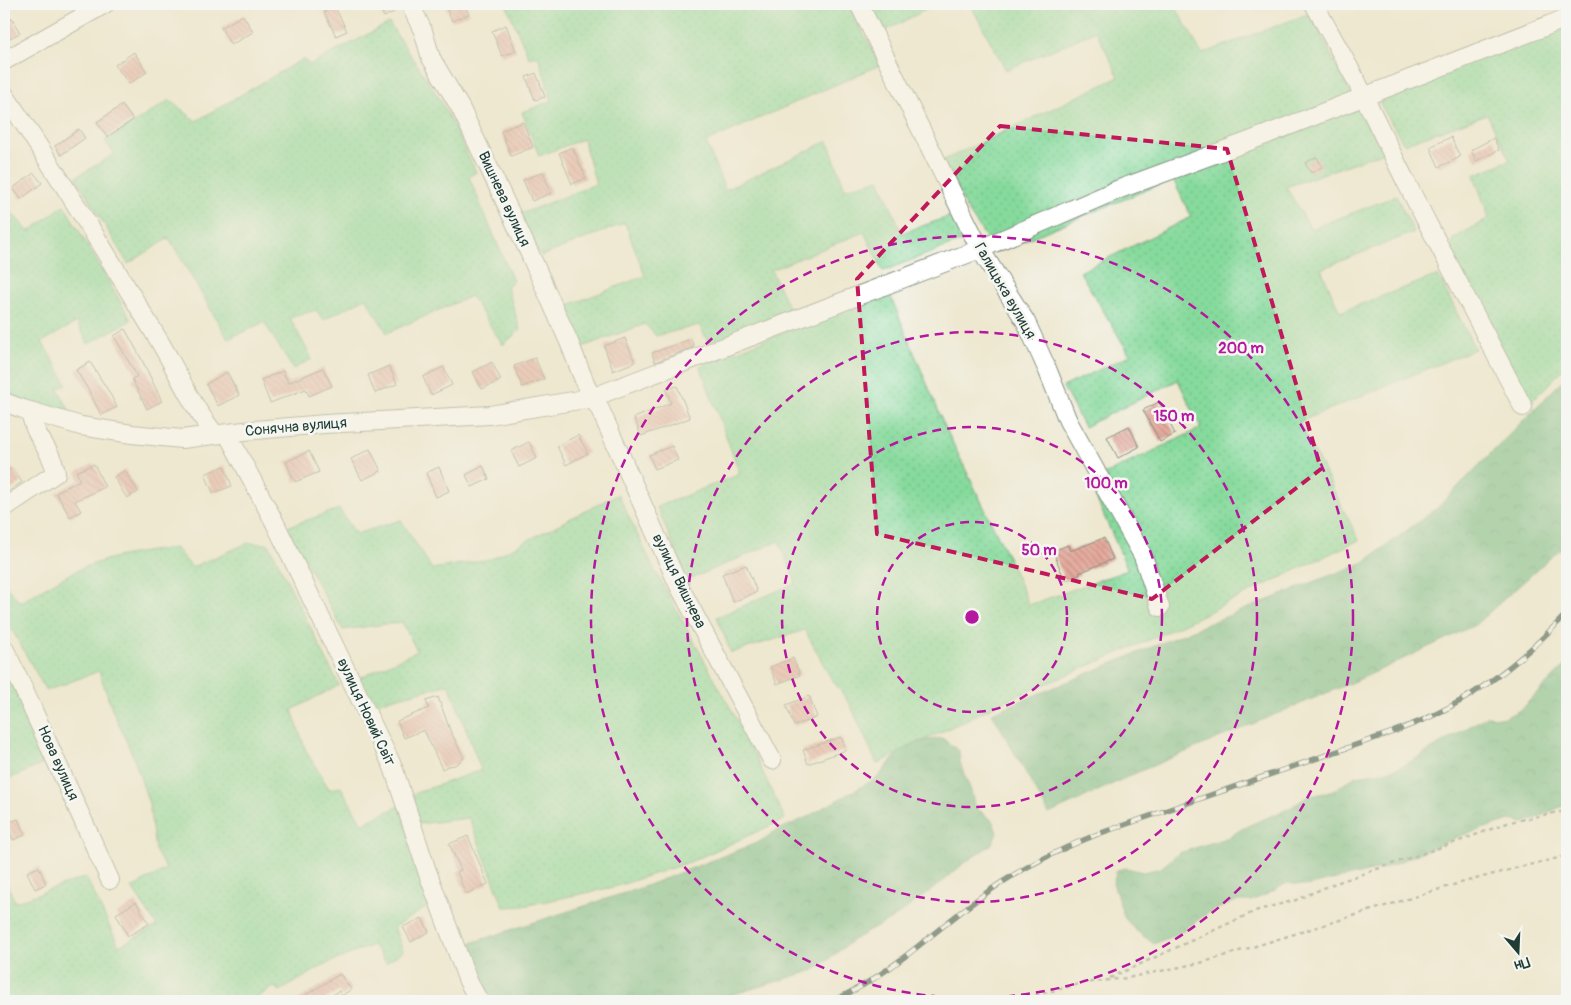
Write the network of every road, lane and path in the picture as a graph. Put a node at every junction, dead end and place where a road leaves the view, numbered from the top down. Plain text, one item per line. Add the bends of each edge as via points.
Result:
1 (105, 4) edge
2 (410, 4) edge
3 (859, 4) edge
4 (1314, 4) edge
5 (1567, 18) edge
6 (4, 61) edge
7 (4, 94) edge
8 (1364, 96) junction
9 (980, 249) junction
10 (591, 398) junction
11 (4, 402) edge
12 (1523, 407) dead end
13 (31, 411) junction
14 (221, 434) junction
15 (4, 508) edge
16 (1160, 607) dead end
17 (4, 648) edge
18 (772, 760) dead end
19 (1567, 812) edge
20 (1567, 856) edge
21 (110, 880) dead end
22 (1107, 979) junction
23 (479, 1001) edge
24 (1012, 1001) edge

1 - 6 street
2 - 10 street, Вишнева вулиця via 431,58 461,109 528,252
3 - 9 street, Галицька вулиця
4 - 8 street
5 - 8 street, Сонячна вулиця
7 - 14 street, вулиця Новий Світ via 40,146 155,333 202,419
8 - 9 street, Сонячна вулиця via 1116,190
8 - 12 street
9 - 10 street, Сонячна вулиця
9 - 16 street, Галицька вулиця via 1026,322 1068,421 1143,556
10 - 14 street, Сонячна вулиця via 490,415 325,424
10 - 18 street, вулиця Вишнева via 599,407 678,584
11 - 13 street, Сонячна вулиця
13 - 14 street, Сонячна вулиця via 81,426 132,434 182,439
13 - 15 street via 31,422 55,464 56,474
14 - 23 street, вулиця Новий Світ via 275,523 393,767 436,897 468,981
17 - 21 street, Нова вулиця
19 - 22 path via 1510,822 1296,900 1258,910
20 - 22 path via 1454,885 1204,962
22 - 24 path

